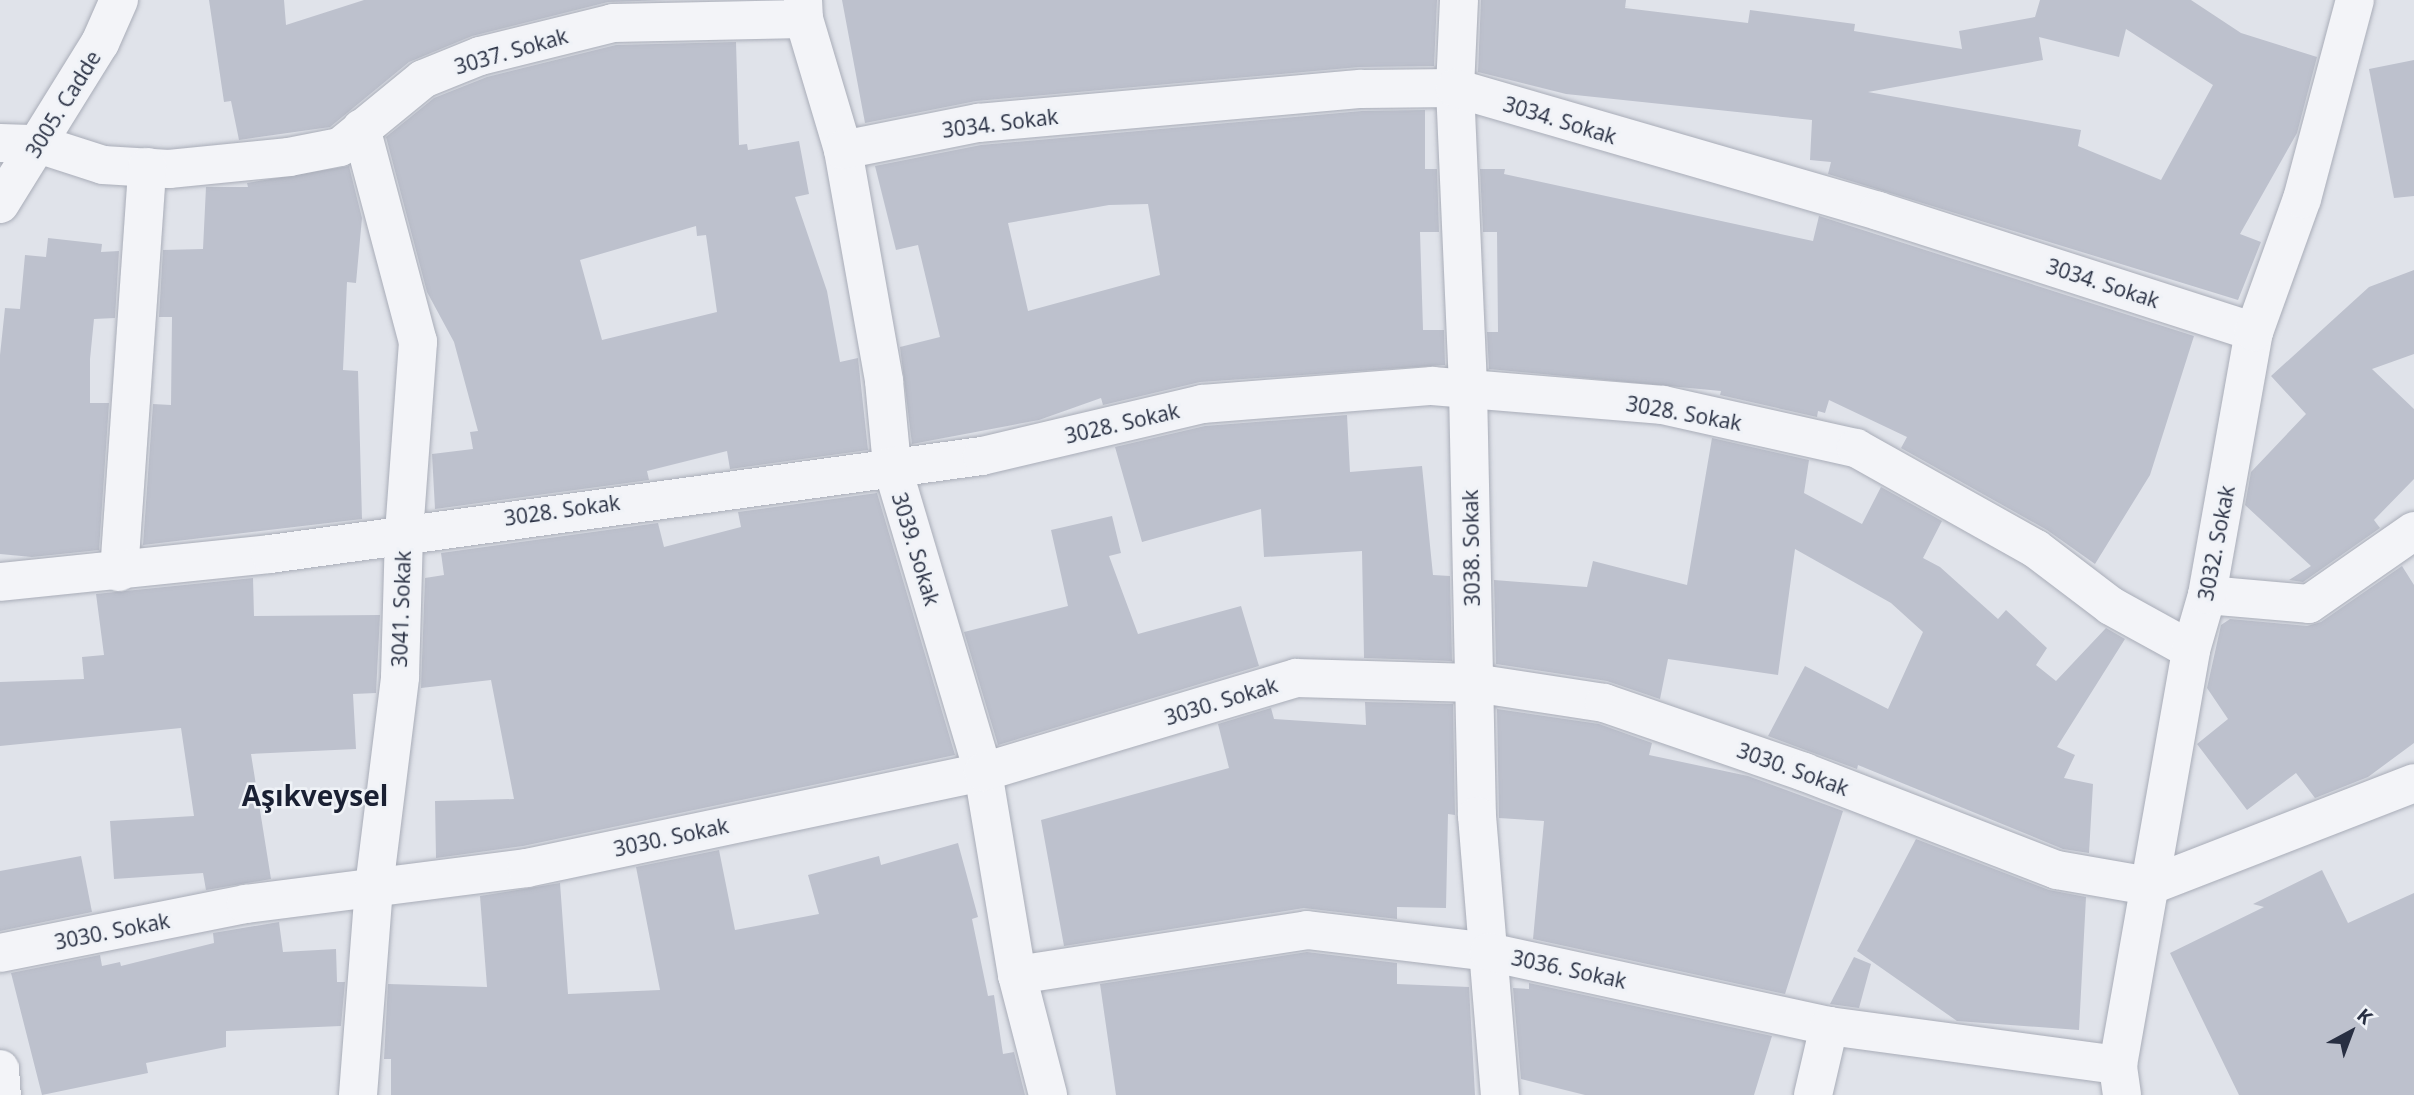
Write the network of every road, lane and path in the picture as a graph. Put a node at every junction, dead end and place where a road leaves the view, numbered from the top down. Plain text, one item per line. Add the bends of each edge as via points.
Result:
1 (119, 0) edge
2 (1459, 0) edge
3 (2356, 0) edge
4 (804, 9) edge
5 (1455, 88) junction
6 (361, 128) junction
7 (0, 143) edge
8 (38, 145) junction
9 (843, 150) junction
10 (147, 167) junction
11 (0, 204) edge
12 (2254, 332) junction
13 (1468, 389) junction
14 (892, 466) junction
15 (2414, 531) edge
16 (404, 533) junction
17 (119, 572) junction
18 (0, 582) edge
19 (2207, 595) junction
20 (2191, 650) junction
21 (1474, 683) junction
22 (983, 772) junction
23 (2414, 783) edge
24 (2149, 886) junction
25 (374, 887) junction
26 (1489, 952) junction
27 (0, 953) edge
28 (1017, 975) junction
29 (1829, 1026) junction
30 (0, 1069) edge
31 (2120, 1080) edge
32 (2, 1095) edge
33 (358, 1095) edge
34 (1048, 1095) edge
35 (1500, 1095) edge
36 (1813, 1095) edge

1 - 8 street, 3005. Cadde via 100,43
2 - 5 street, 3038. Sokak
3 - 12 street, 3032. Sokak via 2302,199
4 - 6 street, 3037. Sokak via 613,23 480,56 424,79
4 - 9 street, 3039. Sokak
5 - 9 street, 3034. Sokak via 1361,89 978,123
5 - 12 street, 3034. Sokak via 1878,211
5 - 13 street, 3038. Sokak
6 - 10 street, 3037. Sokak via 340,147 289,157
6 - 16 street, 3041. Sokak via 418,342
7 - 8 street, 3037. Sokak
8 - 10 street, 3037. Sokak via 103,165
8 - 11 street, 3005. Cadde
9 - 14 street, 3039. Sokak via 884,381
10 - 17 street
12 - 19 street, 3032. Sokak
13 - 14 street, 3028. Sokak via 1432,386 1202,404 982,456
13 - 20 street, 3028. Sokak via 1663,405 1856,448 2036,549 2111,606
13 - 21 street, 3038. Sokak
14 - 16 street, 3028. Sokak
14 - 22 street, 3039. Sokak
15 - 19 street via 2309,604
16 - 17 street, 3028. Sokak
16 - 25 street, 3041. Sokak via 400,677
17 - 18 street, 3028. Sokak
19 - 20 street, 3032. Sokak
20 - 24 street, 3032. Sokak
21 - 22 street, 3030. Sokak via 1296,678
21 - 24 street, 3030. Sokak via 1604,703 1804,772 2057,870
21 - 26 street, 3038. Sokak via 1477,816
22 - 25 street, 3030. Sokak via 527,867
22 - 28 street, 3039. Sokak
23 - 24 street
24 - 31 street, 3032. Sokak
25 - 27 street, 3030. Sokak via 246,904
25 - 33 street, 3041. Sokak
26 - 28 street, 3036. Sokak via 1307,930
26 - 29 street, 3036. Sokak
26 - 35 street, 3038. Sokak
28 - 34 street, 3039. Sokak
29 - 31 street, 3036. Sokak
29 - 36 street
30 - 32 street

